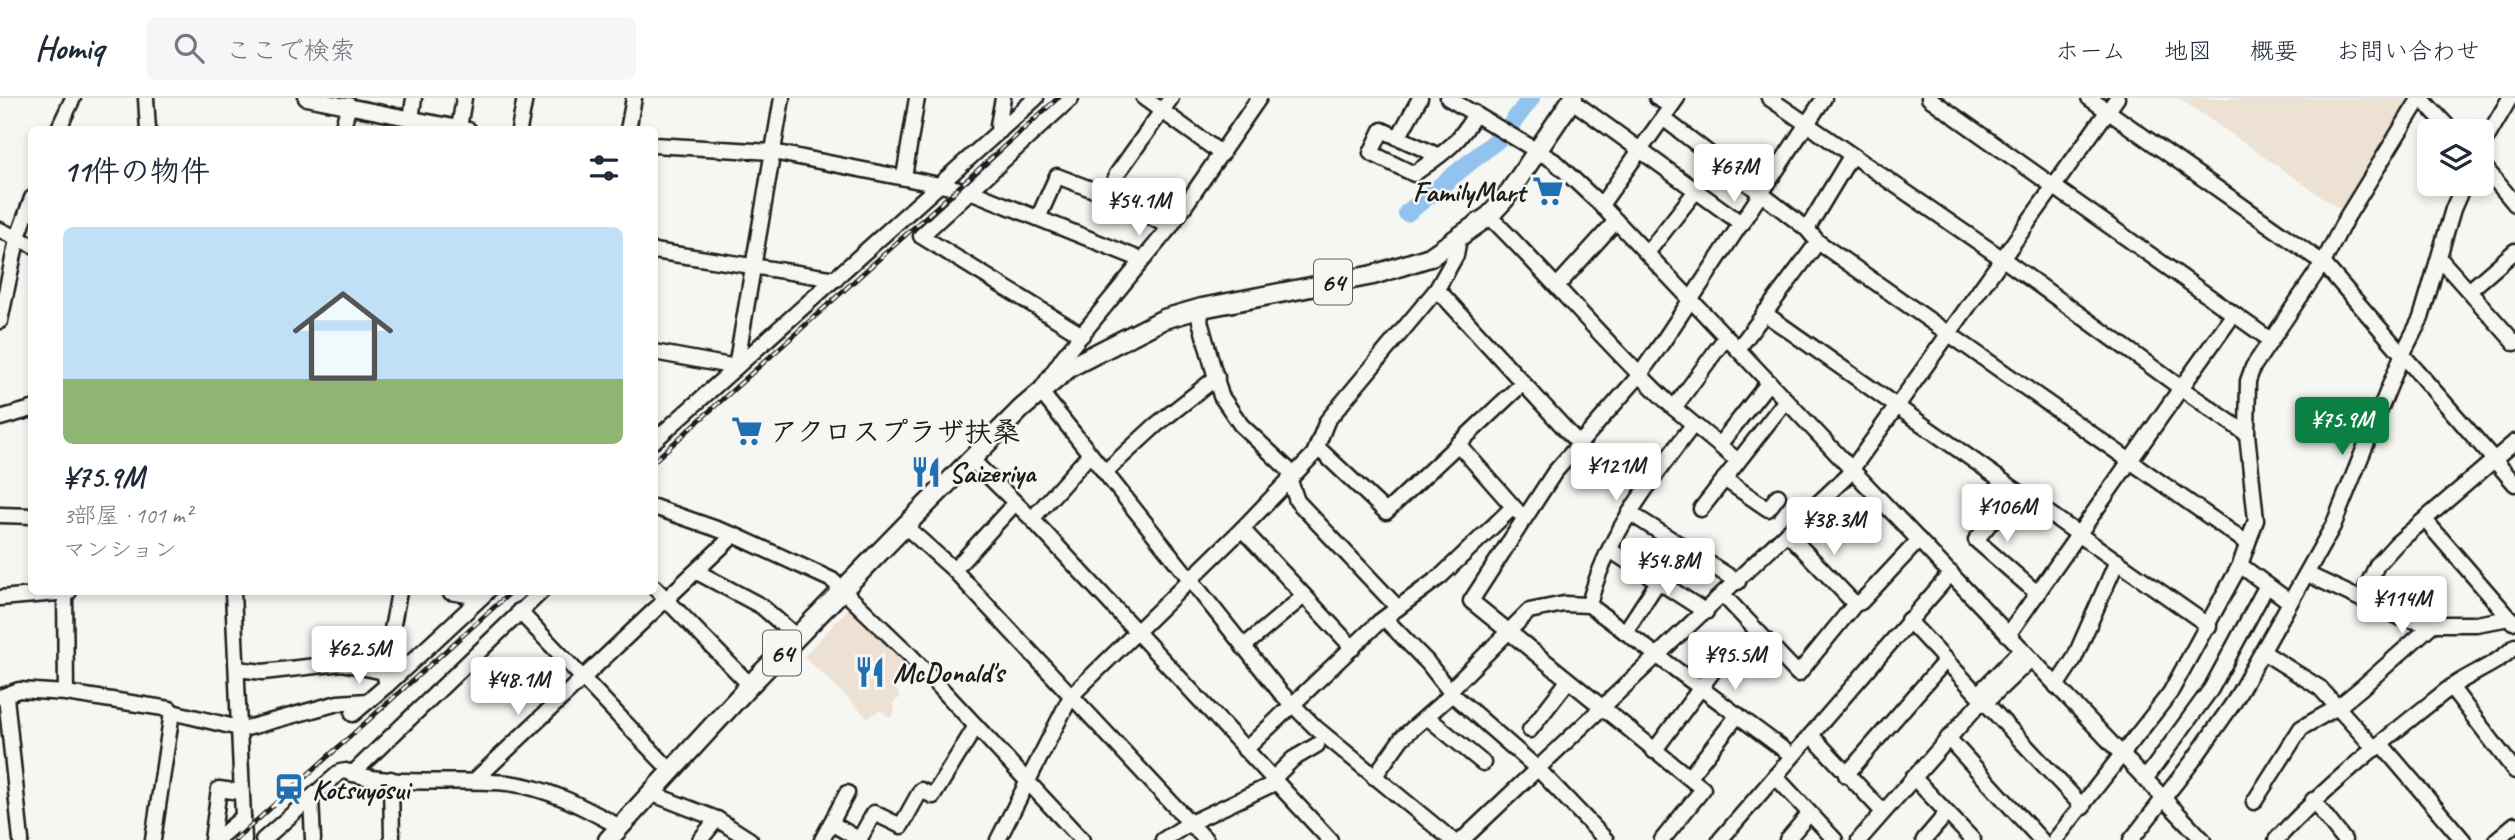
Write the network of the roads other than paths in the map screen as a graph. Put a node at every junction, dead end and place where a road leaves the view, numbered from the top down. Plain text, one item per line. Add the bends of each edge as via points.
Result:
1 (73, 98) edge
2 (146, 98) edge
3 (306, 98) edge
4 (414, 98) edge
5 (464, 98) edge
6 (525, 98) edge
7 (634, 98) edge
8 (782, 98) edge
9 (915, 98) edge
10 (1003, 98) edge
11 (1036, 98) edge
12 (1071, 98) edge
13 (1144, 98) edge
14 (1171, 98) edge
15 (1259, 98) edge
16 (1420, 98) edge
17 (1448, 98) edge
18 (1657, 98) edge
19 (1769, 98) edge
20 (1824, 98) edge
21 (2090, 98) edge
22 (2117, 98) edge
23 (2421, 98) edge
24 (2510, 98) edge
25 (1572, 99) edge
26 (1933, 99) edge
27 (349, 105) junction
28 (1670, 108) edge
29 (1163, 111) junction
30 (2108, 111) junction
31 (1475, 113) junction
32 (2441, 119) edge
33 (411, 120) junction
34 (1806, 124) junction
35 (2494, 125) edge
36 (60, 126) edge
37 (148, 126) edge
38 (343, 126) edge
39 (446, 126) edge
40 (464, 126) edge
41 (520, 126) edge
42 (629, 126) edge
43 (1000, 131) junction
44 (1398, 138) junction
45 (658, 145) edge
46 (1538, 150) junction
47 (1642, 150) junction
48 (773, 152) junction
49 (1222, 154) junction
50 (1439, 156) junction
51 (1851, 156) junction
52 (904, 177) junction
53 (2494, 179) edge
54 (941, 185) junction
55 (2054, 187) junction
56 (970, 191) junction
57 (1695, 192) junction
58 (1108, 196) junction
59 (1761, 196) junction
60 (2459, 196) edge
61 (2515, 204) edge
62 (1601, 205) junction
63 (1039, 216) junction
64 (1489, 216) junction
65 (28, 220) edge
66 (1616, 221) junction
67 (1742, 224) junction
68 (1170, 227) junction
69 (1807, 229) junction
70 (0, 230) edge
71 (1459, 239) junction
72 (1818, 242) junction
73 (24, 243) edge
74 (2515, 251) edge
75 (658, 252) edge
76 (1647, 253) junction
77 (2003, 259) junction
78 (2440, 259) junction
79 (1142, 260) junction
80 (2323, 263) junction
81 (752, 266) junction
82 (836, 279) junction
83 (1558, 285) junction
84 (1437, 289) junction
85 (2470, 290) junction
86 (1690, 299) junction
87 (1202, 308) junction
88 (1764, 313) junction
89 (2233, 315) junction
90 (0, 321) edge
91 (1951, 333) junction
92 (1082, 335) junction
93 (1726, 337) junction
94 (2269, 339) junction
95 (2515, 343) edge
96 (1738, 349) junction
97 (658, 353) edge
98 (2403, 353) junction
99 (736, 367) junction
100 (1217, 377) junction
101 (1638, 377) junction
102 (1769, 382) junction
103 (1523, 383) junction
104 (2181, 388) junction
105 (1040, 391) junction
106 (1786, 400) junction
107 (1898, 407) junction
108 (1674, 408) junction
109 (28, 410) edge
110 (0, 418) edge
111 (1693, 425) junction
112 (2248, 434) junction
113 (658, 436) edge
114 (2515, 442) edge
115 (1458, 444) junction
116 (1579, 444) junction
117 (1719, 445) junction
118 (1317, 447) junction
119 (1090, 454) junction
120 (971, 459) junction
121 (2494, 460) junction
122 (1738, 461) junction
123 (2131, 462) junction
124 (1852, 470) junction
125 (1105, 472) junction
126 (1291, 476) junction
127 (1724, 479) junction
128 (2515, 484) edge
129 (2017, 491) junction
130 (1779, 496) dead end
131 (1015, 503) junction
132 (1513, 507) junction
133 (658, 508) edge
134 (1701, 509) dead end
135 (1630, 513) junction
136 (0, 515) edge
137 (28, 516) edge
138 (1524, 518) junction
139 (1032, 519) junction
140 (2425, 520) junction
141 (905, 526) junction
142 (1242, 529) junction
143 (1788, 534) junction
144 (734, 535) junction
145 (2081, 535) junction
146 (1919, 540) junction
147 (2246, 543) junction
148 (1682, 545) junction
149 (1610, 550) junction
150 (2117, 561) junction
151 (2240, 565) junction
152 (954, 570) junction
153 (697, 572) junction
154 (1951, 573) junction
155 (2307, 574) junction
156 (1187, 579) junction
157 (1658, 581) junction
158 (1738, 582) junction
159 (2267, 585) junction
160 (843, 589) junction
161 (658, 590) edge
162 (2038, 594) junction
163 (34, 595) edge
164 (67, 595) edge
165 (233, 595) edge
166 (399, 595) edge
167 (483, 595) edge
168 (538, 595) edge
169 (1304, 596) junction
170 (1724, 596) junction
171 (2362, 597) junction
172 (0, 598) edge
173 (668, 599) junction
174 (2290, 602) junction
175 (1855, 604) junction
176 (1588, 606) junction
177 (1398, 608) junction
178 (519, 611) junction
179 (1706, 612) junction
180 (1385, 619) junction
181 (1908, 620) junction
182 (2512, 622) edge
183 (2433, 624) junction
184 (2209, 626) junction
185 (1509, 632) junction
186 (1625, 632) junction
187 (1135, 633) junction
188 (2008, 635) junction
189 (797, 637) junction
190 (2515, 646) edge
191 (1242, 647) junction
192 (1353, 649) junction
193 (2263, 652) junction
194 (2027, 654) junction
195 (1658, 657) junction
196 (1946, 660) junction
197 (1720, 663) dead end
198 (237, 668) junction
199 (385, 678) junction
200 (585, 678) junction
201 (1568, 681) junction
202 (750, 685) junction
203 (2056, 686) junction
204 (2451, 687) junction
205 (1702, 689) junction
206 (2211, 689) junction
207 (66, 693) junction
208 (1452, 694) junction
209 (1071, 696) junction
210 (3, 697) edge
211 (1983, 698) junction
212 (368, 701) junction
213 (2234, 702) junction
214 (1292, 706) junction
215 (2338, 707) junction
216 (1602, 710) junction
217 (172, 712) junction
218 (353, 714) dead end
219 (1738, 715) junction
220 (1427, 717) junction
221 (976, 726) junction
222 (239, 727) junction
223 (1530, 730) dead end
224 (1811, 735) junction
225 (1948, 738) junction
226 (5, 745) edge
227 (1317, 745) dead end
228 (2378, 746) junction
229 (1245, 750) junction
230 (1654, 751) junction
231 (1791, 755) junction
232 (2122, 755) junction
233 (1483, 762) dead end
234 (1539, 770) junction
235 (671, 771) junction
236 (2515, 771) edge
237 (352, 774) junction
238 (1846, 775) junction
239 (1775, 776) junction
240 (1374, 777) junction
241 (1689, 777) junction
242 (1913, 778) junction
243 (2146, 778) junction
244 (391, 779) junction
245 (1028, 779) junction
246 (474, 781) junction
247 (1273, 781) junction
248 (240, 792) junction
249 (650, 793) junction
250 (847, 793) dead end
251 (2163, 797) junction
252 (311, 798) junction
253 (2313, 800) junction
254 (2255, 802) dead end
255 (2083, 807) junction
256 (1882, 812) junction
257 (1947, 813) junction
258 (1808, 815) junction
259 (243, 817) junction
260 (717, 819) junction
261 (831, 823) junction
262 (1189, 823) junction
263 (2515, 824) edge
264 (613, 833) edge
265 (21, 840) edge
266 (153, 840) edge
267 (214, 840) edge
268 (244, 840) edge
269 (263, 840) edge
270 (313, 840) edge
271 (391, 840) edge
272 (700, 840) edge
273 (750, 840) edge
274 (822, 840) edge
275 (860, 840) edge
276 (998, 840) edge
277 (1082, 840) edge
278 (1163, 840) edge
279 (1206, 840) edge
280 (1330, 840) edge
281 (1452, 840) edge
282 (1462, 840) edge
283 (1606, 840) edge
284 (1662, 840) edge
285 (1720, 840) edge
286 (1787, 840) edge
287 (1835, 840) edge
288 (1859, 840) edge
289 (1924, 840) edge
290 (1973, 840) edge
291 (2041, 840) edge
292 (2055, 840) edge
293 (2131, 840) edge
294 (2203, 840) edge
295 (2276, 840) edge
296 (2344, 840) edge
297 (2463, 840) edge
298 (2496, 840) edge

1 - 36 street
2 - 37 street
3 - 27 street
4 - 33 street
5 - 40 street
6 - 41 street
7 - 42 street
8 - 48 street
9 - 52 street
10 - 43 street
11 - 43 street
12 - 56 street
13 - 29 street
14 - 29 street
15 - 49 street
16 - 44 street
17 - 31 street
18 - 28 street
19 - 34 street
20 - 34 street
21 - 30 street
22 - 30 street
23 - 32 street
23 - 80 street
24 - 35 street
25 - 46 main road, 64
25 - 47 street
26 - 55 street
27 - 33 street
27 - 38 street
28 - 47 street
28 - 59 street
29 - 49 street
29 - 58 street via 1117,174
30 - 55 street
30 - 80 street
31 - 46 street
31 - 50 street via 1463,137
33 - 39 street
34 - 51 street
34 - 59 street
43 - 54 street
44 - 50 street
44 - 50 street via 1382,130 1371,153 1413,174
45 - 48 street
46 - 62 street
46 - 64 main road, 64
47 - 57 street
47 - 62 street
48 - 52 street
48 - 81 street
49 - 68 street
51 - 69 street
51 - 77 street
52 - 54 street
53 - 61 street
54 - 56 street
54 - 82 street
55 - 77 street
55 - 89 street
56 - 63 street
56 - 92 street via 921,236
57 - 67 street
57 - 76 street
58 - 63 street via 1057,176
58 - 68 street
59 - 67 street
59 - 69 street
60 - 78 street
62 - 66 street
63 - 79 street
64 - 71 main road, 64
64 - 83 street
65 - 73 street
66 - 76 street
66 - 83 street
67 - 86 street
68 - 79 street
69 - 72 street
70 - 73 street
71 - 84 street via 1456,255
71 - 87 main road, 64 via 1401,268
72 - 88 street
72 - 91 street
73 - 90 street
74 - 85 street
75 - 81 street
76 - 86 street
77 - 91 street
77 - 104 street
78 - 85 street
78 - 98 street via 2421,318
79 - 92 street
80 - 94 street
80 - 98 street
81 - 82 street
81 - 99 street
82 - 99 street
83 - 101 street
84 - 103 street
84 - 118 street via 1327,421
85 - 95 street
86 - 93 street
86 - 101 street
87 - 100 street via 1199,321
87 - 105 main road, 64 via 1164,319 1070,366
88 - 96 street
88 - 107 street
89 - 94 street
89 - 104 street
91 - 107 street
91 - 123 street
92 - 105 street
93 - 96 street
93 - 108 street
94 - 112 street via 2248,381
96 - 102 street
97 - 99 street
98 - 121 street
98 - 155 street via 2333,526
99 - 113 street
100 - 125 street
100 - 126 street via 1221,396 1241,425
101 - 108 street
101 - 116 street
102 - 106 street
102 - 117 street
103 - 115 street
103 - 116 street
104 - 112 street
104 - 123 street
105 - 119 street
105 - 120 main road, 64
106 - 122 street
106 - 124 street
107 - 124 street
107 - 129 street
108 - 111 street
109 - 110 street
111 - 117 street
111 - 135 street
112 - 147 street via 2256,520
114 - 121 street
115 - 118 street via 1386,512
115 - 132 street
116 - 138 street
117 - 122 street
118 - 126 street
119 - 125 street
119 - 139 street
120 - 131 street
120 - 141 main road, 64
121 - 128 street
121 - 140 street
122 - 127 street
123 - 145 street
123 - 147 street
124 - 143 street
124 - 146 street
125 - 156 street
126 - 142 street
126 - 177 street via 1297,501
127 - 130 street via 1768,509
127 - 134 street
129 - 145 street
129 - 162 street via 1976,540
131 - 139 street
131 - 152 street
132 - 138 street
132 - 177 street via 1441,576
133 - 144 street
135 - 148 street
135 - 149 street
136 - 137 street
138 - 185 street via 1471,601
139 - 187 street
140 - 171 street via 2377,565
140 - 182 street
141 - 152 street
141 - 160 main road, 64
142 - 156 street
142 - 169 street
143 - 158 street
143 - 175 street
144 - 153 street
144 - 160 street via 826,576
145 - 150 street
145 - 162 street
146 - 154 street
146 - 175 street
147 - 151 street
148 - 157 street
148 - 158 street
149 - 157 street
149 - 176 street via 1597,573
150 - 184 street
150 - 203 street via 2074,659
151 - 159 street
151 - 184 street
152 - 209 street
153 - 173 street
153 - 189 street via 761,606
154 - 181 street
154 - 188 street
155 - 171 street
155 - 174 street
156 - 187 street
156 - 191 street
157 - 179 street
157 - 186 street
158 - 170 street
159 - 174 street
159 - 206 street
160 - 189 main road, 64
160 - 221 street
161 - 173 street
162 - 188 street
163 - 172 street
164 - 207 street
165 - 198 street
166 - 199 street
167 - 199 street
168 - 178 street
169 - 191 street
169 - 192 street
170 - 175 street via 1798,674
170 - 179 street
171 - 183 street via 2401,618
173 - 200 street
173 - 202 street
174 - 193 street
176 - 185 street via 1564,604 1529,611
176 - 186 street
177 - 180 street
178 - 200 street
178 - 237 street
179 - 195 street
180 - 192 street
180 - 208 street
181 - 196 street
181 - 224 street
182 - 183 street
183 - 215 street
184 - 232 street via 2170,693
185 - 201 street
185 - 208 street via 1452,688
186 - 195 street
187 - 209 street
187 - 229 street
188 - 194 street
189 - 202 main road, 64
190 - 204 street via 2505,657
191 - 214 street
192 - 214 street
193 - 213 street
193 - 215 street via 2320,688
194 - 203 street
194 - 211 street
195 - 205 street
195 - 216 street
196 - 211 street
196 - 238 street
197 - 205 street
198 - 199 street via 263,672 342,663
198 - 222 street
199 - 212 street
200 - 235 street
200 - 246 street
201 - 216 street
201 - 223 street
202 - 235 main road, 64
203 - 232 street
204 - 228 street
204 - 236 street
205 - 219 street
205 - 230 street
206 - 213 street
206 - 243 street
207 - 210 street via 19,690
207 - 217 street
208 - 220 street
208 - 234 street
209 - 245 street
209 - 262 street
210 - 226 street
211 - 225 street
211 - 255 street
212 - 218 street
212 - 222 street via 338,703
213 - 251 street
214 - 229 street
214 - 240 street
215 - 228 street
215 - 254 street via 2301,728
216 - 230 street
216 - 234 street
217 - 222 street
217 - 266 street
219 - 231 street
219 - 241 street
220 - 233 street
220 - 240 street via 1402,738
221 - 245 street
221 - 275 street via 933,796 920,790 901,826 874,813
222 - 248 street
224 - 231 street
224 - 238 street
225 - 242 street
225 - 291 street
226 - 265 street
227 - 247 street via 1293,759
228 - 253 street
228 - 297 street
229 - 247 street
230 - 241 street
231 - 239 street
232 - 243 street
232 - 255 street
234 - 282 street
234 - 283 street
235 - 249 main road, 64
237 - 244 street
237 - 252 street via 340,772
238 - 256 street
239 - 258 street
239 - 285 street
240 - 281 street
241 - 284 street via 1703,789
242 - 256 street
242 - 257 street
243 - 251 street
244 - 246 street
244 - 271 street
245 - 276 street
245 - 277 street
246 - 264 street via 510,783 559,795
247 - 262 street
247 - 280 street
248 - 259 street
248 - 267 street via 219,789
249 - 260 street
249 - 264 main road, 64
250 - 261 street
251 - 293 street
251 - 294 street
252 - 269 street
252 - 270 street
253 - 295 street
253 - 296 street
255 - 292 street
256 - 288 street
257 - 289 street
257 - 290 street
258 - 286 street
258 - 287 street
259 - 267 street
259 - 268 street
260 - 272 street
260 - 273 street
261 - 274 street
261 - 275 street
262 - 278 street
262 - 279 street
263 - 298 street

